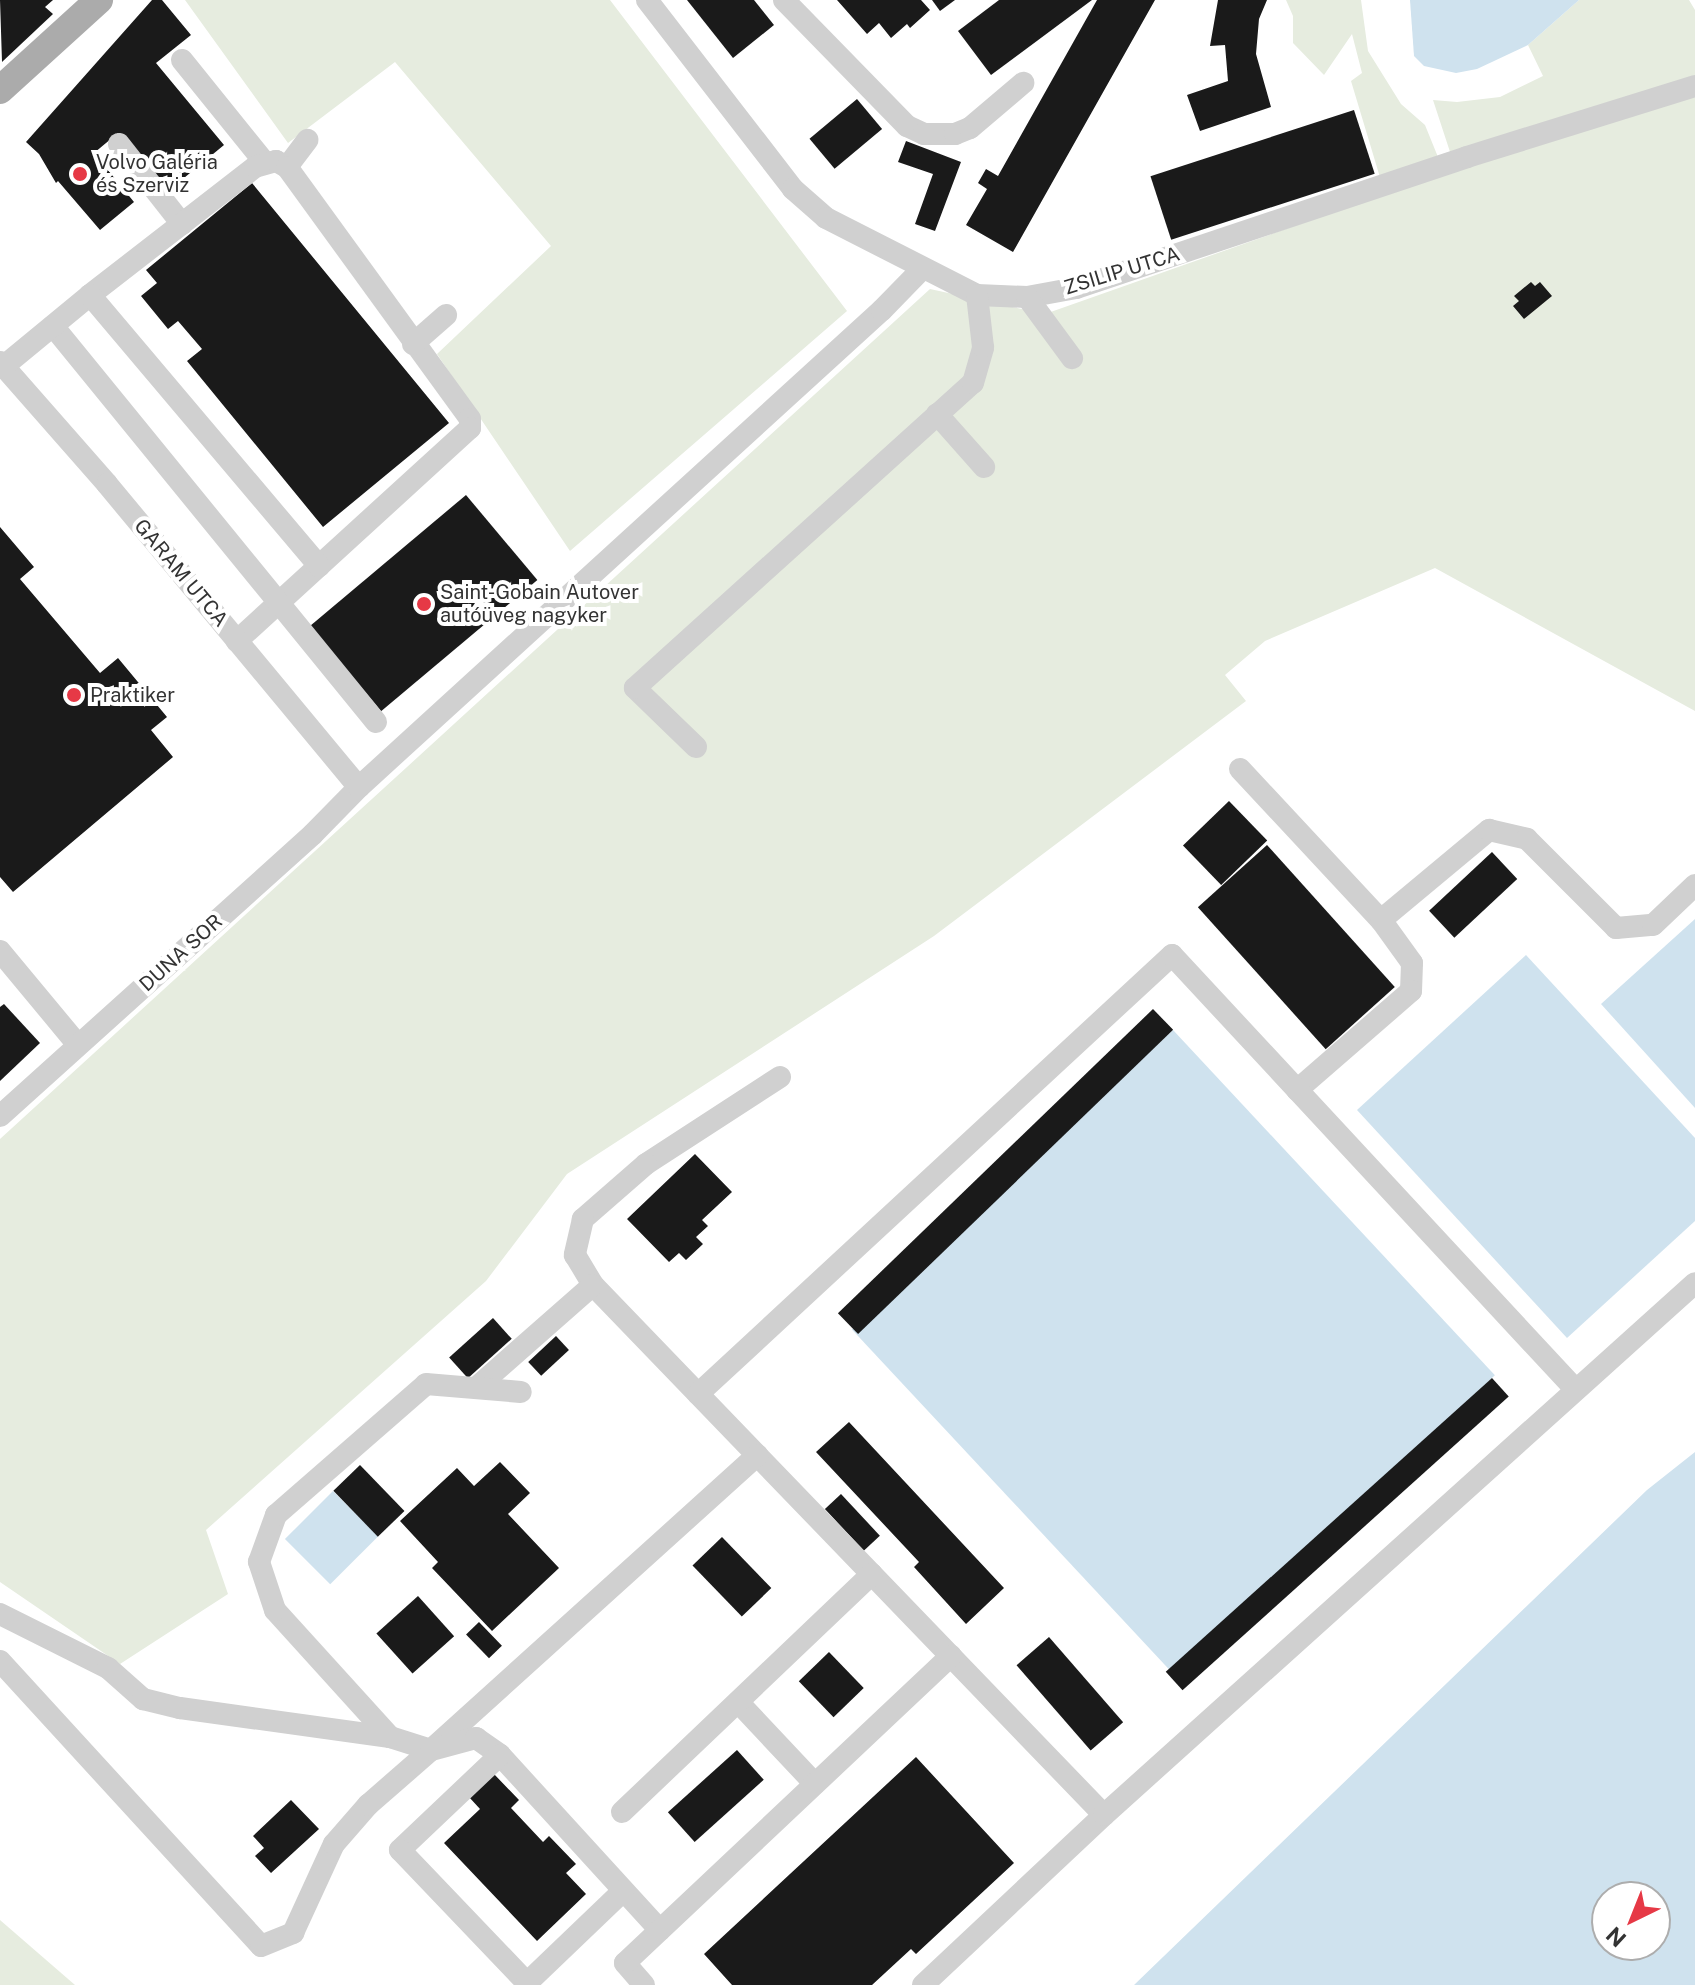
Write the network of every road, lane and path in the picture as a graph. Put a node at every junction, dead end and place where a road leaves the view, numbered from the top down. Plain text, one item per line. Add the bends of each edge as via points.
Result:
1 (647, 0) edge
2 (784, 0) edge
3 (86, 6) edge
4 (182, 60) dead end
5 (1023, 83) dead end
6 (1695, 86) edge
7 (0, 90) edge
8 (307, 140) dead end
9 (119, 144) dead end
10 (276, 165) junction
11 (182, 224) junction
12 (921, 270) junction
13 (90, 295) junction
14 (977, 295) junction
15 (1027, 297) junction
16 (446, 315) dead end
17 (53, 326) junction
18 (413, 344) junction
19 (1072, 358) dead end
20 (2, 364) edge
21 (937, 414) junction
22 (984, 467) dead end
23 (319, 566) junction
24 (279, 603) junction
25 (237, 641) junction
26 (376, 722) dead end
27 (696, 747) dead end
28 (1240, 769) dead end
29 (359, 787) junction
30 (1695, 885) edge
31 (1381, 920) junction
32 (0, 951) edge
33 (78, 1045) junction
34 (780, 1077) dead end
35 (1297, 1090) junction
36 (0, 1116) edge
37 (1695, 1283) edge
38 (593, 1285) junction
39 (477, 1387) junction
40 (1575, 1389) junction
41 (521, 1392) dead end
42 (698, 1394) junction
43 (757, 1455) junction
44 (872, 1574) junction
45 (0, 1614) edge
46 (951, 1656) junction
47 (0, 1661) edge
48 (738, 1702) junction
49 (390, 1737) junction
50 (431, 1750) junction
51 (500, 1755) junction
52 (815, 1784) junction
53 (622, 1812) dead end
54 (1104, 1815) junction
55 (623, 1891) junction
56 (660, 1930) junction
57 (644, 1985) edge
58 (923, 1985) edge

1 - 12 street, ZSILIP UTCA via 793,189 826,218
2 - 5 street via 907,126 924,134 955,134 970,128
3 - 7 main road
4 - 10 street
6 - 15 street, ZSILIP UTCA via 1076,288
8 - 10 street
9 - 11 street
10 - 11 street via 255,167
10 - 18 street
11 - 13 street
12 - 14 street, ZSILIP UTCA
12 - 29 street, DUNA SOR
13 - 17 street
13 - 23 street
14 - 15 street, ZSILIP UTCA
14 - 21 street via 983,347 973,383
15 - 19 street
16 - 18 street
17 - 20 street
17 - 24 street
18 - 23 street via 470,419 470,428
20 - 25 street, GARAM UTCA
21 - 22 street
21 - 27 street via 635,688
23 - 24 street
24 - 25 street
24 - 26 street
25 - 29 street, GARAM UTCA
28 - 31 street
29 - 33 street, DUNA SOR
30 - 31 street via 1653,925 1616,928 1527,839 1489,830
31 - 35 street via 1412,963 1411,991
32 - 33 street
33 - 36 street, DUNA SOR
34 - 38 street via 646,1164 583,1219 575,1255
35 - 40 street
35 - 42 street via 1172,955
37 - 40 street
38 - 39 street
38 - 42 street
39 - 41 street
39 - 49 street via 426,1384 276,1515 259,1562 275,1610
40 - 54 street
42 - 43 street
43 - 44 street
43 - 50 street
44 - 46 street
44 - 48 street
45 - 49 street via 108,1668 143,1699
46 - 52 street
46 - 54 street
47 - 50 street via 261,1946 293,1933 334,1844 368,1805
48 - 52 street
48 - 53 street
49 - 50 street
50 - 51 street via 476,1738
51 - 55 street
51 - 55 street via 400,1850 527,1983
52 - 56 street
54 - 58 street
55 - 56 street
56 - 57 street via 625,1963

